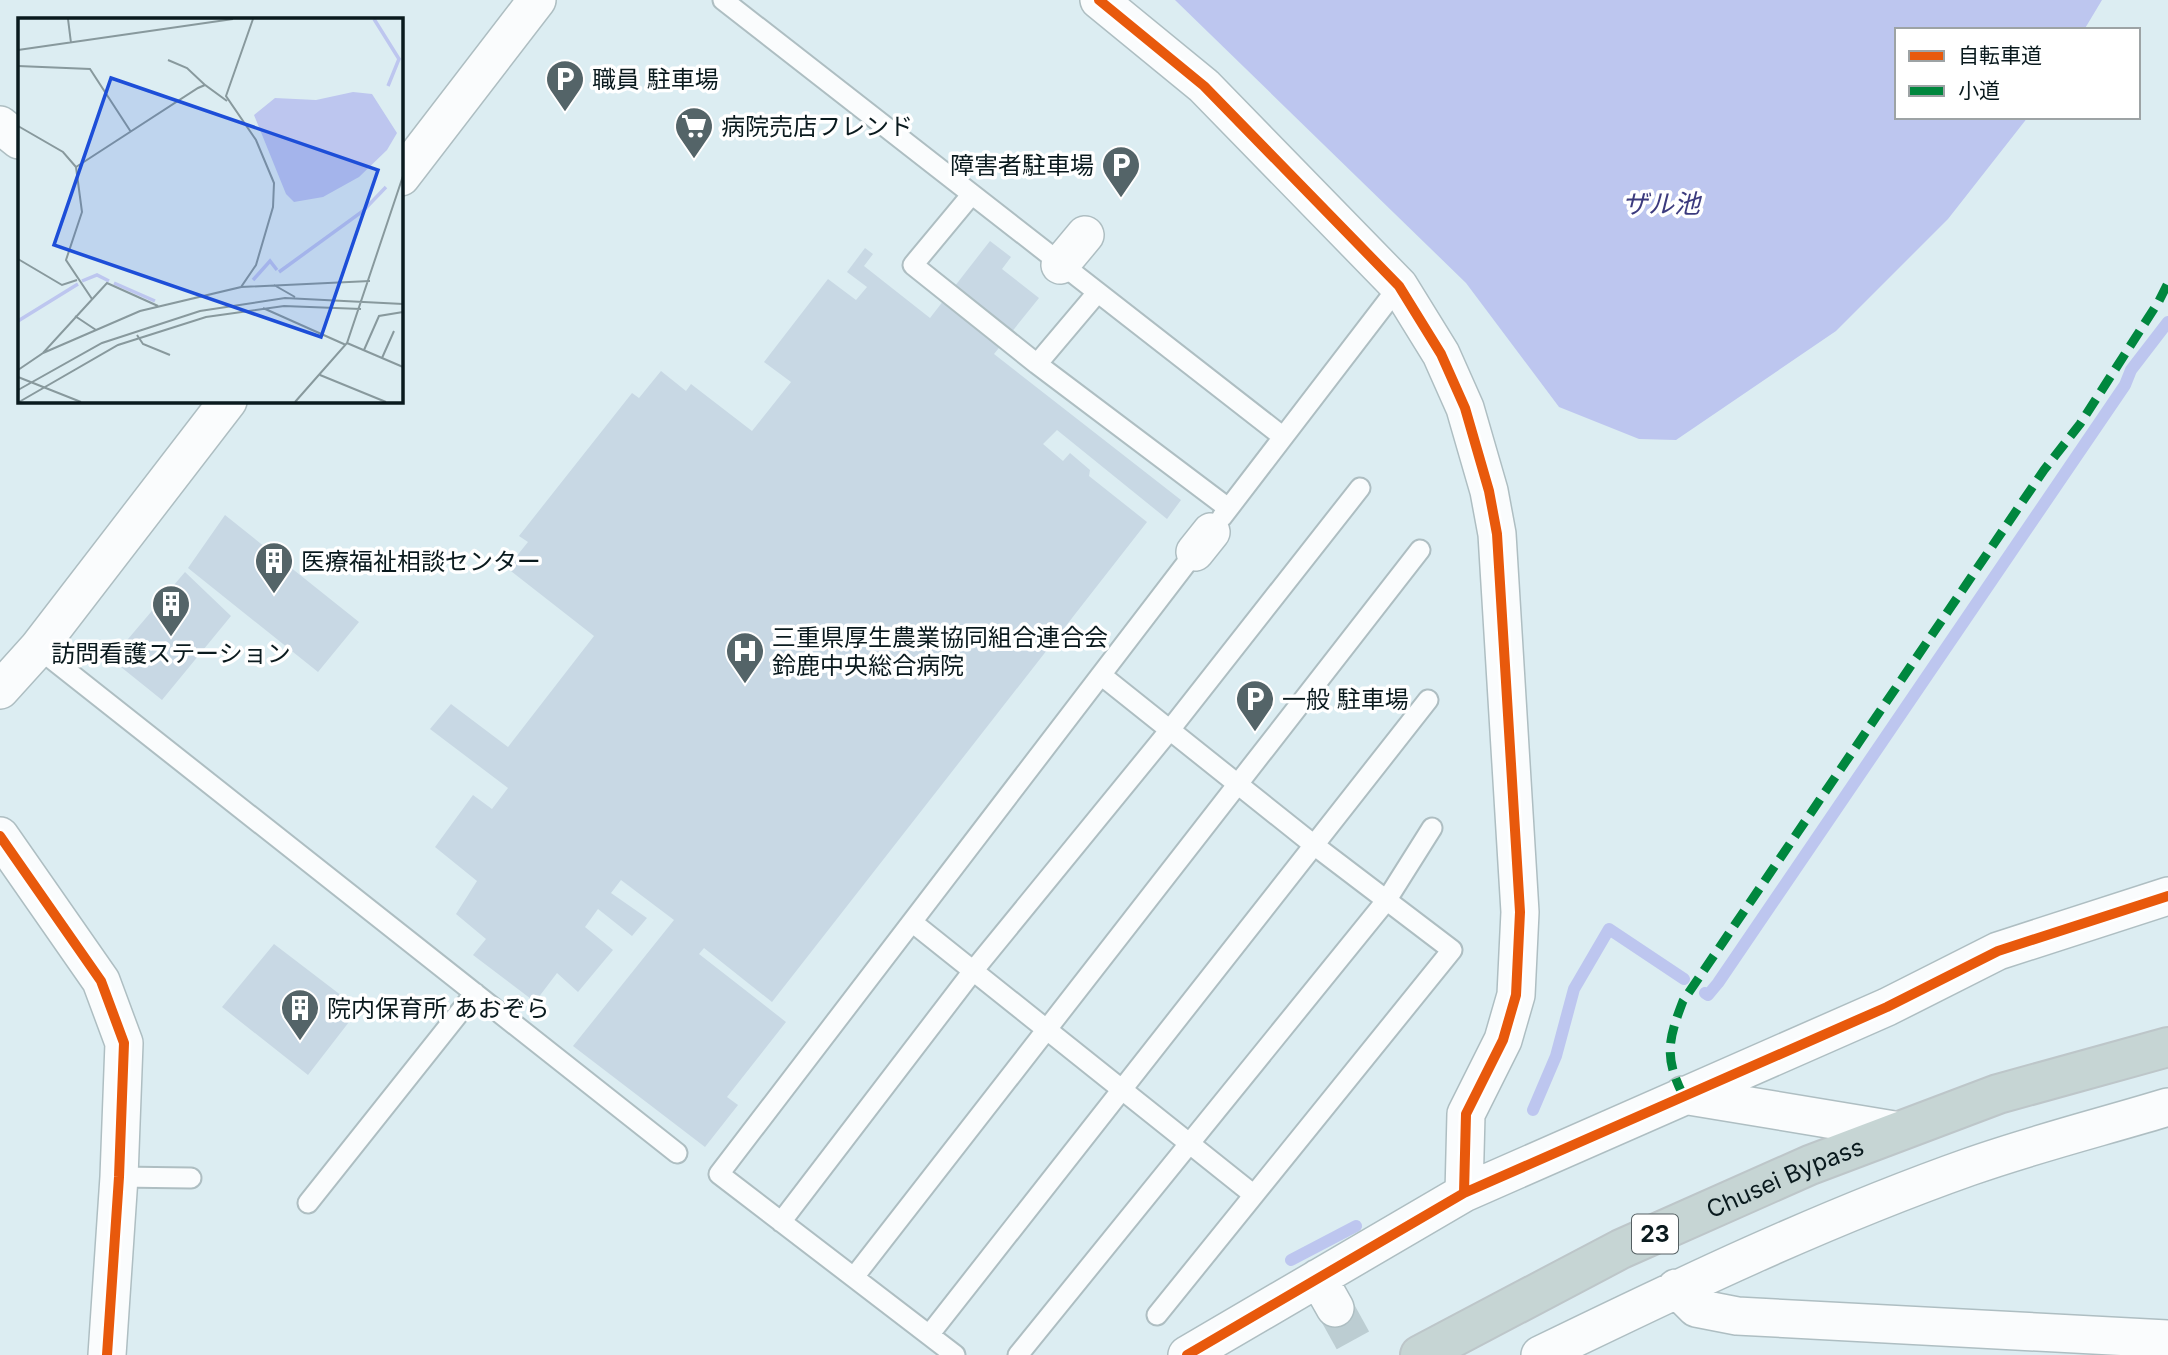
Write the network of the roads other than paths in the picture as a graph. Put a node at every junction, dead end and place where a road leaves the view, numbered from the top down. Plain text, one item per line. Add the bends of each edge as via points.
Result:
1 (537, 0) edge
2 (723, 0) edge
3 (1099, 0) edge
4 (0, 125) edge
5 (18, 139) edge
6 (402, 176) edge
7 (972, 194) junction
8 (1085, 235) dead end
9 (1060, 265) junction
10 (1399, 286) junction
11 (1097, 293) junction
12 (1037, 364) junction
13 (227, 402) edge
14 (1282, 436) junction
15 (1360, 488) dead end
16 (1211, 531) junction
17 (1420, 550) dead end
18 (38, 648) junction
19 (1101, 675) junction
20 (0, 690) edge
21 (1428, 700) dead end
22 (1169, 731) junction
23 (1238, 784) junction
24 (1432, 828) dead end
25 (0, 836) edge
26 (1314, 845) junction
27 (2168, 896) edge
28 (1387, 901) junction
29 (912, 922) junction
30 (973, 971) junction
31 (475, 993) junction
32 (1047, 1030) junction
33 (2168, 1047) edge
34 (1121, 1091) junction
35 (1683, 1095) junction
36 (2168, 1107) edge
37 (1899, 1131) junction
38 (1188, 1142) junction
39 (677, 1153) dead end
40 (119, 1177) junction
41 (191, 1178) dead end
42 (1464, 1193) junction
43 (1254, 1195) junction
44 (308, 1203) dead end
45 (781, 1222) junction
46 (854, 1277) junction
47 (1676, 1289) junction
48 (1157, 1315) dead end
49 (929, 1335) junction
50 (2168, 1339) edge
51 (107, 1355) edge
52 (955, 1355) edge
53 (1018, 1355) edge
54 (1187, 1355) edge
55 (1420, 1355) edge
56 (1540, 1355) edge

1 - 6 street
2 - 7 lane
3 - 10 street via 1204,86
4 - 5 street
7 - 9 lane
7 - 12 lane via 913,265
8 - 9 street
9 - 11 lane
10 - 14 lane
10 - 42 street via 1441,354 1465,408 1497,534 1520,955 1516,995 1503,1040 1466,1114
11 - 12 lane
11 - 14 lane
12 - 16 lane
13 - 18 street
14 - 16 lane
15 - 22 lane
16 - 19 lane
17 - 23 lane
18 - 20 street
18 - 31 lane
19 - 22 lane
19 - 29 lane
21 - 26 lane
22 - 23 lane
22 - 30 lane
23 - 26 lane
23 - 32 lane
24 - 28 lane
25 - 40 street via 101,981 124,1043
26 - 28 lane
26 - 34 lane
27 - 35 street via 1998,951 1887,1007
28 - 38 lane
28 - 43 lane via 1452,950
29 - 30 lane
29 - 45 lane via 719,1174
30 - 32 lane
30 - 45 lane
31 - 39 lane
31 - 44 lane
32 - 34 lane
32 - 46 lane
33 - 37 highway, Chusei Bypass / 23 via 1998,1094
34 - 38 lane
34 - 49 lane
35 - 37 street
35 - 42 street
36 - 47 street via 1970,1167
37 - 55 highway, Chusei Bypass / 23 via 1810,1164 1621,1249
38 - 43 lane
38 - 53 lane
40 - 41 lane
40 - 51 street
42 - 54 street via 1327,1293
43 - 48 lane
45 - 46 lane
46 - 49 lane
47 - 50 street via 1696,1308 1737,1316
47 - 56 street
49 - 52 lane

